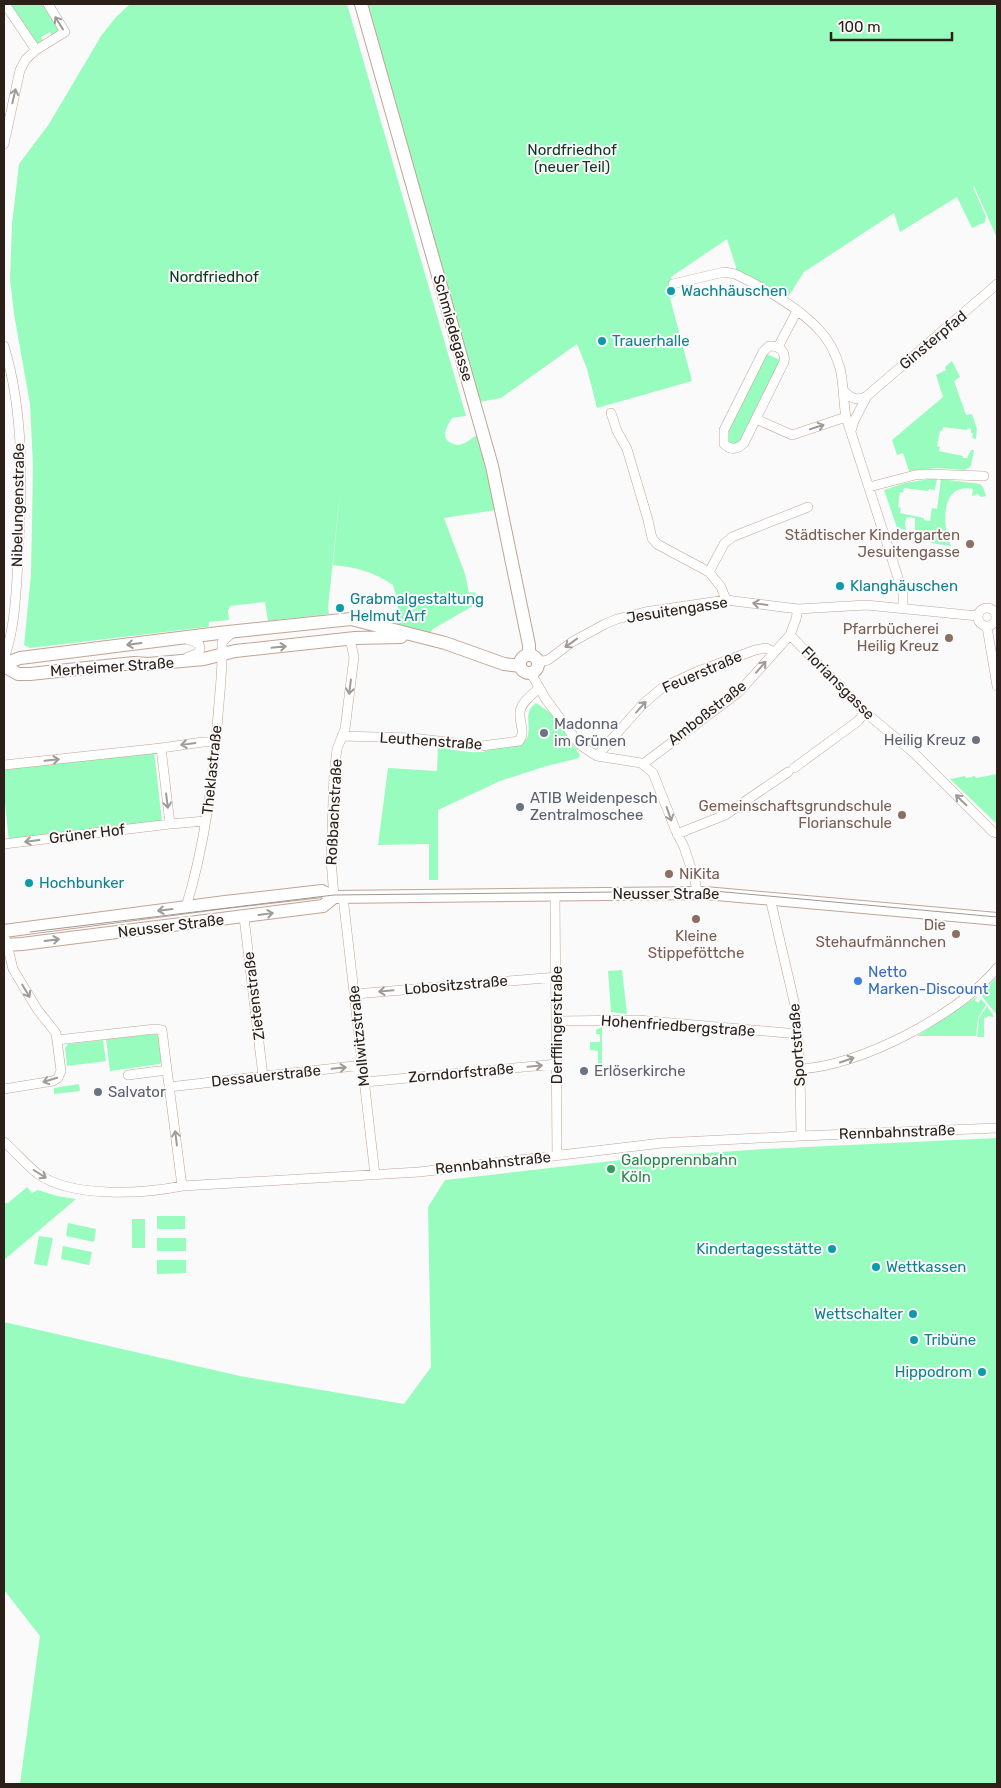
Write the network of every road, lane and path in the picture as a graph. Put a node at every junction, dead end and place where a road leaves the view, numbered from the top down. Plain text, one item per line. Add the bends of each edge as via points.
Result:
1 (5, 4) edge
2 (48, 4) edge
3 (361, 4) edge
4 (36, 50) junction
5 (4, 144) edge
6 (673, 284) dead end
7 (997, 284) edge
8 (796, 311) junction
9 (4, 346) edge
10 (778, 347) junction
11 (8, 381) edge
12 (845, 392) junction
13 (867, 396) junction
14 (611, 414) dead end
15 (846, 417) junction
16 (756, 419) junction
17 (851, 432) junction
18 (984, 476) dead end
19 (869, 487) junction
20 (808, 507) dead end
21 (709, 572) junction
22 (726, 600) junction
23 (798, 609) junction
24 (903, 609) junction
25 (978, 616) junction
26 (997, 616) edge
27 (351, 619) junction
28 (987, 627) junction
29 (235, 631) junction
30 (790, 634) junction
31 (201, 636) junction
32 (418, 637) junction
33 (182, 638) junction
34 (352, 638) junction
35 (774, 652) junction
36 (222, 655) junction
37 (4, 659) edge
38 (174, 662) junction
39 (529, 664) junction
40 (4, 665) edge
41 (997, 686) edge
42 (539, 688) junction
43 (865, 712) junction
44 (342, 736) junction
45 (216, 742) junction
46 (161, 748) junction
47 (597, 756) junction
48 (643, 764) junction
49 (4, 765) edge
50 (206, 821) junction
51 (170, 824) junction
52 (997, 832) edge
53 (677, 834) junction
54 (4, 844) edge
55 (194, 883) junction
56 (697, 893) junction
57 (555, 894) junction
58 (338, 897) junction
59 (770, 898) junction
60 (205, 905) junction
61 (186, 907) junction
62 (244, 917) junction
63 (997, 918) edge
64 (5, 930) edge
65 (5, 945) edge
66 (997, 968) edge
67 (557, 977) junction
68 (355, 994) junction
69 (557, 1021) junction
70 (798, 1034) junction
71 (57, 1040) junction
72 (557, 1064) junction
73 (362, 1065) junction
74 (167, 1070) junction
75 (800, 1070) junction
76 (128, 1075) dead end
77 (263, 1076) junction
78 (364, 1082) junction
79 (169, 1086) junction
80 (4, 1089) edge
81 (997, 1128) edge
82 (801, 1136) junction
83 (4, 1142) edge
84 (557, 1156) junction
85 (375, 1175) junction
86 (182, 1186) junction

1 - 4 street
4 -> 2 street via 65,32
3 - 39 street, Schmiedegasse via 492,466 529,645
5 -> 4 street via 20,70 26,58
6 - 8 street via 727,272 745,279
7 - 13 street, Ginsterpfad
8 - 10 street
8 - 12 street via 828,341 839,366
9 - 11 street, Nibelungenstraße
10 - 16 street via 784,353 784,362
10 - 16 street via 770,346 763,352 724,430 724,444 733,449 742,445
11 - 37 street, Nibelungenstraße via 18,418 21,463 15,602
12 - 13 street via 857,399
12 - 15 street
13 - 17 street, Ginsterpfad
14 - 21 street via 627,449 652,538 657,544
16 -> 15 street via 792,435
15 - 17 street
17 - 19 street
18 - 19 street via 915,475
19 - 24 street via 903,593
20 - 21 street via 732,537 724,544
21 - 22 street
23 -> 22 street, Jesuitengasse
22 -> 39 street, Jesuitengasse via 617,619 572,642 548,660
23 - 24 street, Jesuitengasse via 866,605
23 - 30 street, Amboßstraße
24 - 25 street, Jesuitengasse
25 - 26 street via 987,608
25 - 28 street via 981,624
26 - 28 street via 994,624
27 - 29 street, Merheimer Straße
27 - 32 street, Merheimer Straße
27 - 34 street via 357,626
28 - 41 street
29 - 31 street, Merheimer Straße
29 - 36 street via 222,642
30 - 35 street, Amboßstraße
30 - 43 street, Floriansgasse
31 - 33 street, Merheimer Straße
31 - 36 street via 212,640
32 - 34 street, Merheimer Straße
32 - 39 street, Merheimer Straße via 504,664
33 - 38 street via 199,644 199,653
33 -> 40 street, Merheimer Straße via 20,658
36 -> 34 street, Merheimer Straße
34 -> 44 street, Roßbachstraße via 354,657
47 -> 35 street, Feuerstraße via 648,698 663,687 755,650 766,648
48 -> 35 street, Amboßstraße via 739,692
36 - 38 street, Merheimer Straße
36 - 45 street, Theklastraße
38 - 40 street, Merheimer Straße via 18,674
39 - 42 street, Schmiedegasse
42 - 44 street, Leuthenstraße via 519,712 523,734 519,741 482,746 412,738
42 - 47 street, Schmiedegasse via 576,741
52 -> 43 street, Floriansgasse via 993,832 915,754
43 - 53 street via 858,721 725,815
44 - 58 street, Roßbachstraße via 337,748 330,860
45 -> 46 street
45 - 50 street, Theklastraße
49 -> 46 street
46 -> 51 street
47 - 48 street, Schmiedegasse
48 -> 53 street via 656,779
50 - 51 street, Grüner Hof
50 - 55 street, Theklastraße
51 -> 54 street, Grüner Hof
53 - 56 street via 687,854
55 - 60 street
55 - 61 street, Theklastraße
56 - 57 street, Neusser Straße
56 - 59 street, Neusser Straße
57 - 58 street, Neusser Straße
57 - 67 street, Derfflingerstraße
58 - 60 street, Neusser Straße via 322,891
62 -> 58 street, Neusser Straße via 323,906
58 - 68 street, Mollwitzstraße
59 - 63 street, Neusser Straße
59 - 70 street, Sportstraße via 796,1010
60 - 61 street, Neusser Straße
61 -> 64 street, Neusser Straße
65 -> 62 street, Neusser Straße
62 - 77 street, Zietenstraße
64 - 65 street
65 -> 71 street via 13,969 37,1009 54,1029
75 -> 66 street via 847,1061 902,1036 955,1007
67 -> 68 street, Lobositzstraße
67 - 69 street, Derfflingerstraße
68 - 73 street, Mollwitzstraße
69 - 70 street, Hohenfriedbergstraße via 638,1020
69 - 72 street, Derfflingerstraße
70 - 75 street, Sportstraße
71 - 74 street via 159,1028 162,1030
71 -> 80 street via 61,1071 58,1078
78 -> 72 street, Zorndorfstraße
72 - 84 street, Derfflingerstraße
77 -> 73 street, Dessauerstraße
73 - 78 street, Mollwitzstraße
74 - 76 street
74 - 79 street
75 - 82 street, Sportstraße
77 - 79 street, Dessauerstraße
78 - 85 street, Mollwitzstraße
86 -> 79 street
81 - 82 street, Rennbahnstraße
82 - 84 street, Rennbahnstraße via 662,1143
83 -> 86 street, Rennbahnstraße via 39,1174 70,1186 105,1193
84 - 85 street, Rennbahnstraße
85 - 86 street, Rennbahnstraße

